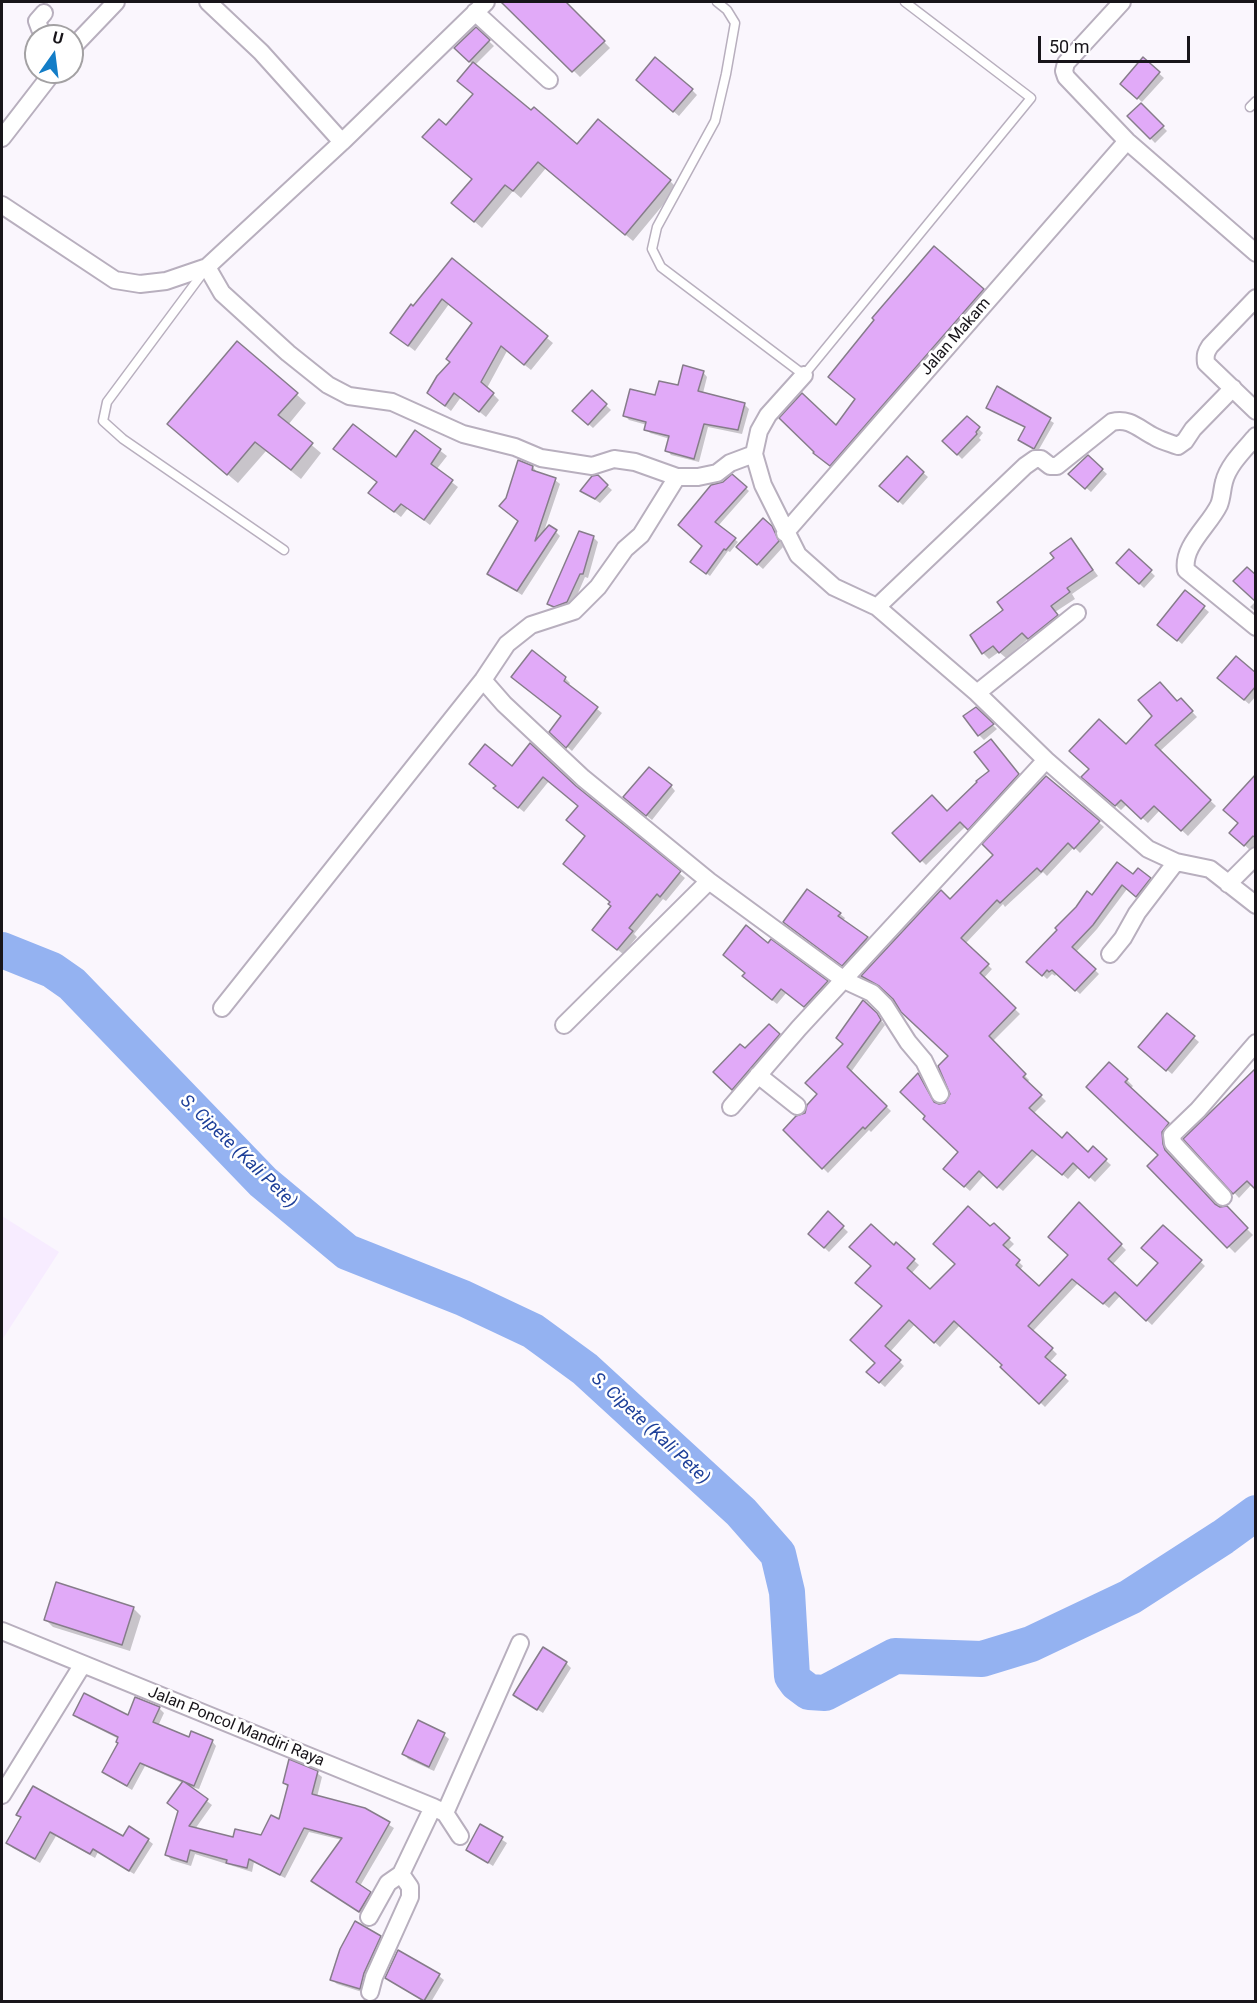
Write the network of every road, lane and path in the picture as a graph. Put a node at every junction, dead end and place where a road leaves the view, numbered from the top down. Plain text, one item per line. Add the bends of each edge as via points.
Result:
1 (116, 2) edge
2 (208, 2) edge
3 (717, 2) edge
4 (905, 2) edge
5 (1122, 2) edge
6 (481, 7) edge
7 (44, 13) dead end
8 (38, 24) edge
9 (84, 35) edge
10 (549, 80) dead end
11 (44, 84) edge
12 (2, 138) edge
13 (1128, 141) junction
14 (342, 142) junction
15 (2, 205) edge
16 (1256, 253) edge
17 (207, 267) junction
18 (1256, 298) edge
19 (804, 375) junction
20 (1233, 388) junction
21 (1256, 411) edge
22 (1256, 436) edge
23 (754, 454) junction
24 (677, 477) junction
25 (785, 533) junction
26 (284, 550) dead end
27 (877, 607) junction
28 (1077, 613) dead end
29 (1256, 627) edge
30 (483, 680) junction
31 (977, 693) junction
32 (1046, 760) junction
33 (1256, 856) edge
34 (1176, 862) junction
35 (709, 881) junction
36 (1228, 884) junction
37 (1256, 905) edge
38 (1110, 954) dead end
39 (844, 980) junction
40 (222, 1008) dead end
41 (564, 1025) dead end
42 (1256, 1043) edge
43 (758, 1075) junction
44 (940, 1094) dead end
45 (797, 1106) dead end
46 (731, 1107) dead end
47 (1223, 1197) dead end
48 (2, 1631) edge
49 (520, 1643) dead end
50 (83, 1664) junction
51 (2, 1795) edge
52 (439, 1810) junction
53 (460, 1836) dead end
54 (401, 1874) junction
55 (369, 1917) dead end
56 (370, 1992) dead end

1 - 9 street
2 - 14 street via 261,52
3 - 19 lane via 735,23 714,121 657,227 652,249 661,267
4 - 19 lane via 1031,98
5 - 13 street via 1066,63 1064,71
6 - 10 street
6 - 14 street
7 - 8 street
11 - 12 street
13 - 16 street
13 - 25 street, Jalan Makam
14 - 17 street
15 - 17 street via 115,280 140,284 166,281
17 - 24 street via 222,293 280,346 328,385 349,396 392,402 463,434 542,458 592,466 614,459
17 - 26 lane via 107,402 103,421 123,440
18 - 20 street via 1206,352 1206,363
19 - 23 street via 768,416 759,431
20 - 21 street
20 - 27 street via 1178,446 1120,419 1057,466 1035,459
22 - 29 street via 1224,481 1219,504 1188,551 1185,564 1186,570
23 - 24 street via 717,473
23 - 25 street
24 - 30 street via 641,535 598,587 574,611 531,625 507,644
25 - 27 street via 798,555 834,587
27 - 31 street
28 - 31 street
30 - 35 street via 583,778
30 - 40 street
31 - 32 street
32 - 34 street via 1148,849
32 - 39 street
33 - 36 street
34 - 36 street via 1210,869
34 - 38 street
35 - 39 street
35 - 41 street
36 - 37 street
39 - 43 street
39 - 44 street via 872,993 885,1006 924,1061
42 - 47 street via 1172,1135 1173,1143
43 - 45 street
43 - 46 street
48 - 50 street, Jalan Poncol Mandiri Raya
49 - 52 street
50 - 51 street
50 - 52 street, Jalan Poncol Mandiri Raya
52 - 53 street
52 - 54 street
54 - 55 street via 388,1883
54 - 56 street via 410,1887 410,1897

